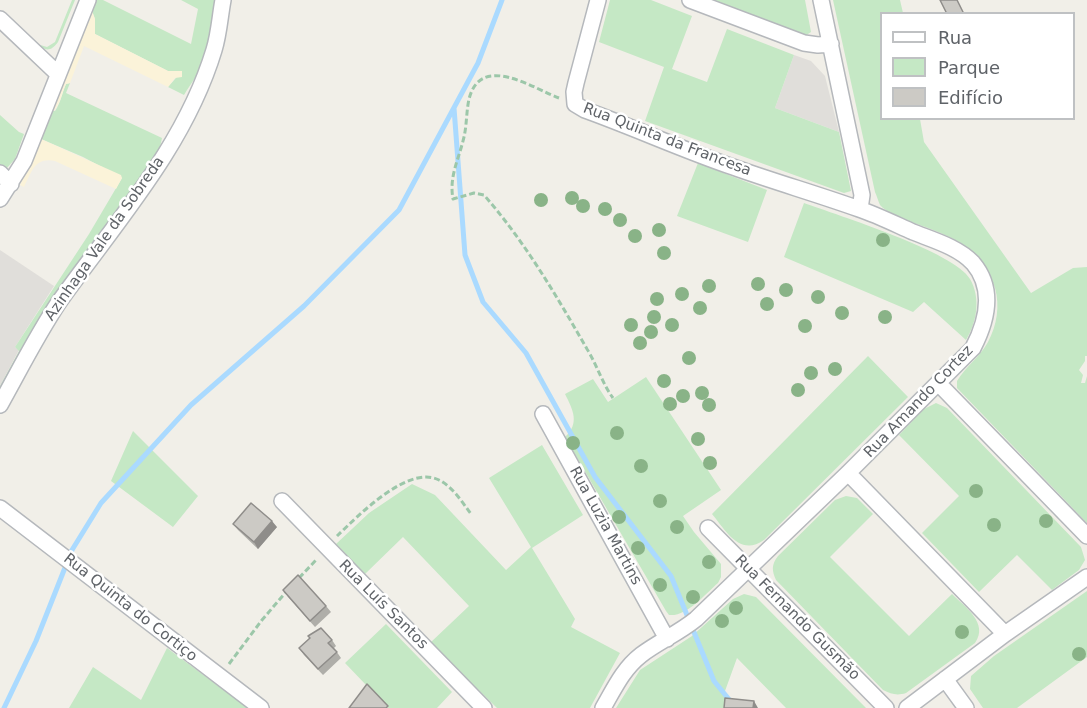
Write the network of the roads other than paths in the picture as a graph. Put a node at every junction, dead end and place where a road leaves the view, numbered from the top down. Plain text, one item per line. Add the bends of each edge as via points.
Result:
1 (88, 0) edge
2 (223, 0) edge
3 (598, 0) edge
4 (690, 0) edge
5 (821, 0) edge
6 (0, 19) edge
7 (831, 44) junction
8 (58, 74) junction
9 (6, 178) edge
10 (0, 199) edge
11 (860, 209) junction
12 (877, 216) joint
13 (938, 383) junction
14 (0, 405) edge
15 (543, 414) dead end
16 (848, 473) junction
17 (282, 501) dead end
18 (0, 508) edge
19 (708, 528) dead end
20 (1087, 536) edge
21 (749, 569) junction
22 (1087, 577) edge
23 (1005, 634) junction
24 (667, 639) junction
25 (945, 679) junction
26 (261, 708) edge
27 (484, 708) edge
28 (603, 708) edge
29 (886, 708) edge
30 (907, 708) edge
31 (966, 708) edge

1 - 8 street
2 - 14 street, Azinhaga Vale da Sobreda via 214,47 192,105 141,192 37,337
3 - 11 street, Rua Quinta da Francesa via 576,83 575,104 733,167
4 - 7 street via 804,44
5 - 7 street
6 - 8 street
7 - 11 street via 862,195
8 - 9 street via 30,146
9 - 10 street
11 - 12 street, Rua Quinta da Francesa
12 - 13 street, Rua Amando Cortez via 962,253 983,279 987,297 982,330 974,348
13 - 16 street, Rua Amando Cortez
13 - 20 street
15 - 24 street, Rua Luzia Martins
16 - 21 street, Rua Amando Cortez
16 - 23 street
17 - 27 street, Rua Luís Santos
18 - 26 street, Rua Quinta do Cortiço
19 - 21 street, Rua Fernando Gusmão
21 - 24 street, Rua Amando Cortez via 696,619
21 - 29 street, Rua Fernando Gusmão
22 - 23 street
23 - 25 street
24 - 28 street, Rua Amando Cortez via 629,667
25 - 30 street
25 - 31 street

